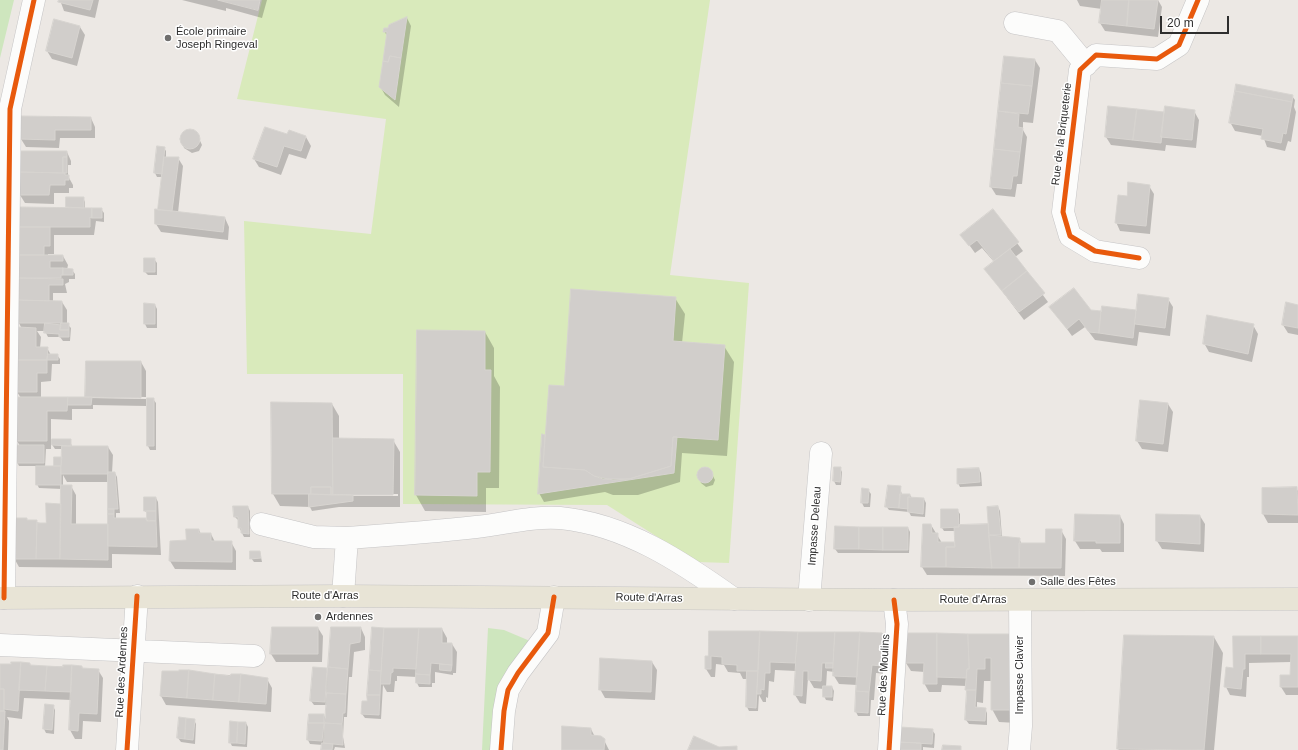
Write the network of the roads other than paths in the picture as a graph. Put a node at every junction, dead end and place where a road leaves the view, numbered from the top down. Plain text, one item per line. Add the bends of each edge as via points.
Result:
1 (34, 0) edge
2 (1198, 0) edge
3 (1015, 23) dead end
4 (1086, 65) junction
5 (1139, 258) dead end
6 (821, 453) dead end
7 (262, 524) dead end
8 (347, 538) junction
9 (137, 596) junction
10 (343, 596) junction
11 (554, 597) junction
12 (2, 598) edge
13 (734, 599) junction
14 (1298, 599) edge
15 (809, 600) junction
16 (894, 600) junction
17 (1020, 600) junction
18 (0, 645) edge
19 (134, 650) junction
20 (254, 656) dead end
21 (127, 750) edge
22 (501, 750) edge
23 (889, 750) edge
24 (1019, 750) edge

1 - 12 street via 10,109
2 - 4 street via 1179,45 1157,59 1096,55
3 - 4 street via 1058,31
4 - 5 street, Rue de la Briqueterie via 1080,70 1063,212 1070,236 1096,251
6 - 15 street, Impasse Deleau
7 - 8 street via 314,537
8 - 10 street
8 - 13 street via 478,527 526,519 560,518 589,523 630,536 683,563
9 - 10 main road, Route d'Arras
9 - 12 main road, Route d'Arras
9 - 19 street, Rue des Ardennes
10 - 11 main road, Route d'Arras
11 - 13 main road, Route d'Arras
11 - 22 street via 548,633 508,690
13 - 15 main road, Route d'Arras
14 - 17 main road, Route d'Arras
15 - 16 main road, Route d'Arras
16 - 17 main road, Route d'Arras
16 - 23 street, Rue des Moulins via 897,624
17 - 24 street, Impasse Clavier
18 - 19 street
19 - 20 street
19 - 21 street, Rue des Ardennes

